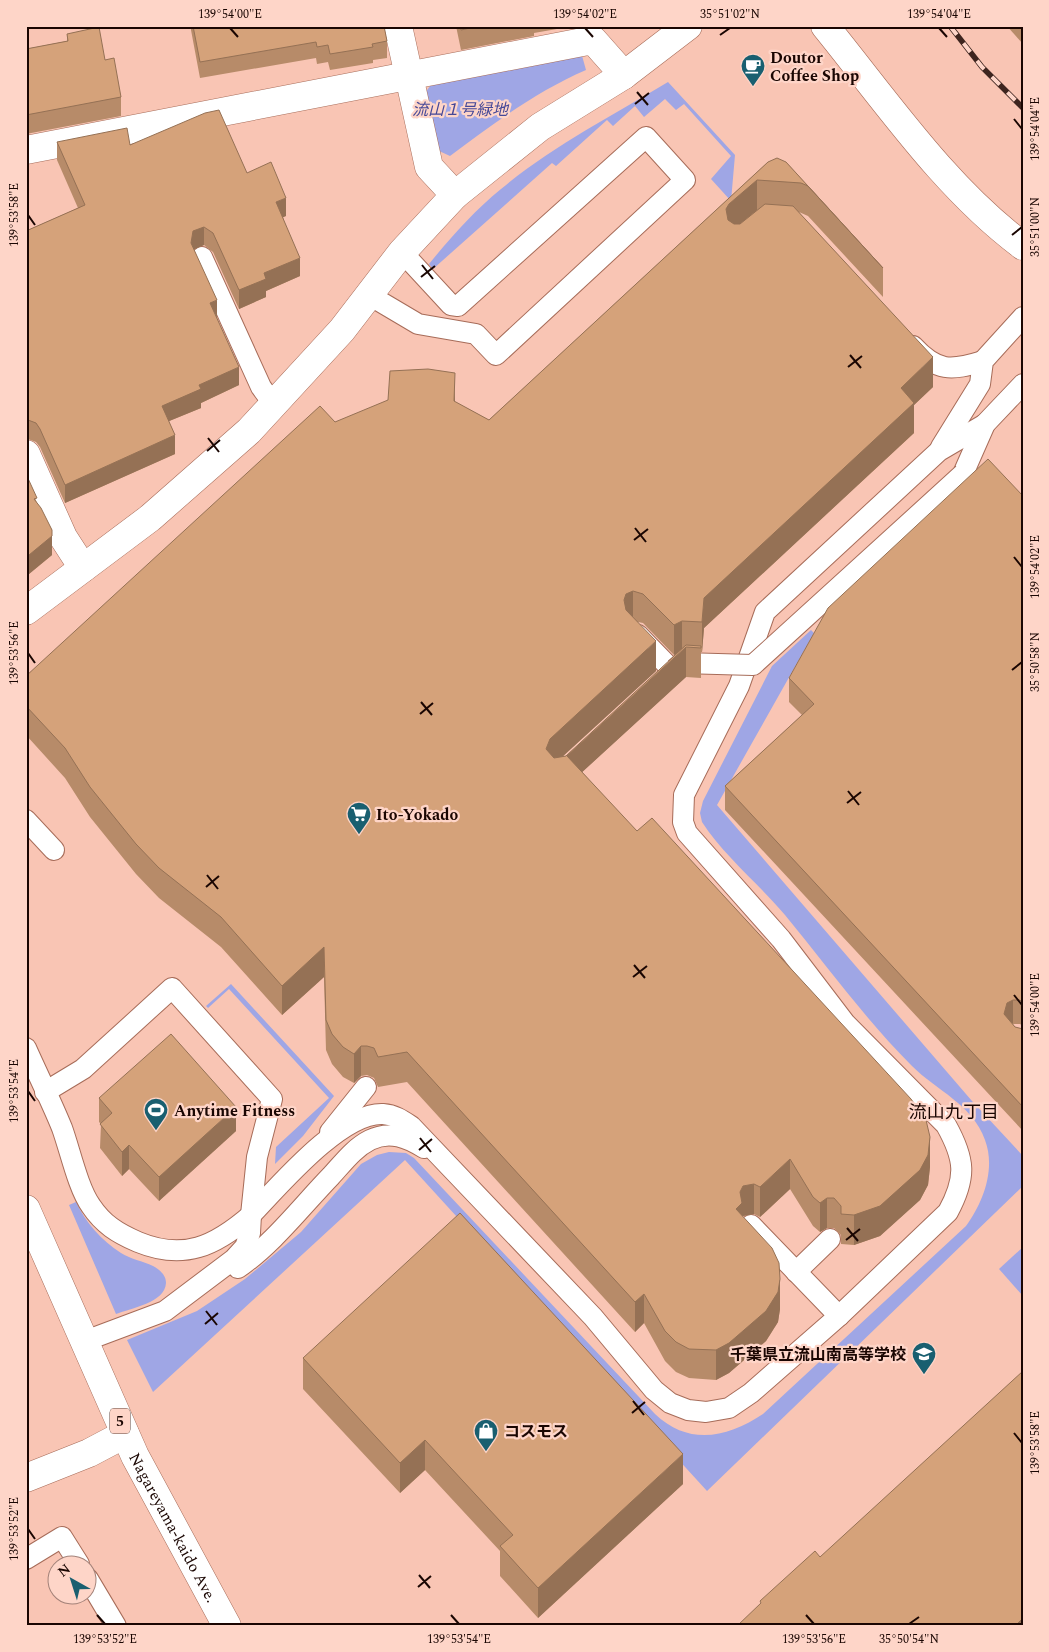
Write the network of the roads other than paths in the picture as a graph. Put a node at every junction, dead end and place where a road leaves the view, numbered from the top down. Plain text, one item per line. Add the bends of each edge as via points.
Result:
1 (398, 26) edge
2 (688, 26) edge
3 (825, 26) edge
4 (408, 74) junction
5 (624, 75) junction
6 (26, 150) edge
7 (455, 195) junction
8 (1023, 246) edge
9 (402, 252) junction
10 (202, 257) dead end
11 (369, 295) junction
12 (1023, 317) edge
13 (901, 334) edge
14 (983, 361) junction
15 (1023, 384) edge
16 (274, 405) junction
17 (985, 424) junction
18 (939, 451) junction
19 (26, 454) edge
20 (83, 568) junction
21 (26, 611) edge
22 (635, 632) edge
23 (26, 820) edge
24 (54, 850) dead end
25 (26, 1048) edge
26 (366, 1087) dead end
27 (45, 1092) junction
28 (318, 1147) junction
29 (441, 1159) junction
30 (26, 1209) edge
31 (251, 1215) junction
32 (751, 1225) edge
33 (830, 1239) dead end
34 (796, 1272) junction
35 (165, 1311) junction
36 (839, 1316) junction
37 (85, 1341) junction
38 (125, 1434) junction
39 (26, 1478) edge
40 (73, 1554) edge
41 (26, 1559) edge
42 (98, 1596) edge
43 (116, 1626) edge
44 (226, 1626) edge

1 - 4 street
2 - 5 street
3 - 8 street via 948,177 998,227
4 - 5 street via 593,40
4 - 6 street
4 - 7 street via 429,167
5 - 7 street via 540,126
7 - 9 street
9 - 11 street
9 - 11 lane via 451,305 458,306 646,137 684,180 496,355 476,334 418,324
10 - 16 lane via 261,387
11 - 16 street
12 - 14 lane
13 - 14 lane via 921,356 936,366 961,368
14 - 18 lane via 980,384
15 - 17 lane
16 - 20 street via 221,457 150,518
17 - 18 lane
17 - 22 lane, bridge via 963,474 753,664 682,663 666,678
18 - 36 lane via 765,612 739,686 684,795 683,822 687,833 781,939 845,1023 946,1125 957,1146 963,1170 959,1192 948,1212
19 - 20 street via 63,537
20 - 21 street
23 - 24 lane
25 - 27 lane
26 - 28 lane
27 - 31 lane via 89,1204 103,1223 118,1234 176,1252 217,1241
27 - 31 lane via 83,1069 172,988 272,1099 257,1157
28 - 29 lane via 362,1118 382,1114 399,1117 411,1126
28 - 31 lane
29 - 35 lane via 408,1138 391,1135 372,1139 353,1151 250,1260
29 - 36 lane via 593,1317 654,1390 670,1403 706,1412 729,1408 751,1393
30 - 37 street, Nagareyama-kaido Ave. / 5
31 - 35 lane via 245,1247
32 - 34 lane
33 - 34 lane
34 - 36 lane
35 - 37 lane
37 - 38 street, Nagareyama-kaido Ave. / 5
38 - 39 street via 90,1453
38 - 44 street, Nagareyama-kaido Ave. / 5
40 - 41 lane via 62,1537
42 - 43 lane

